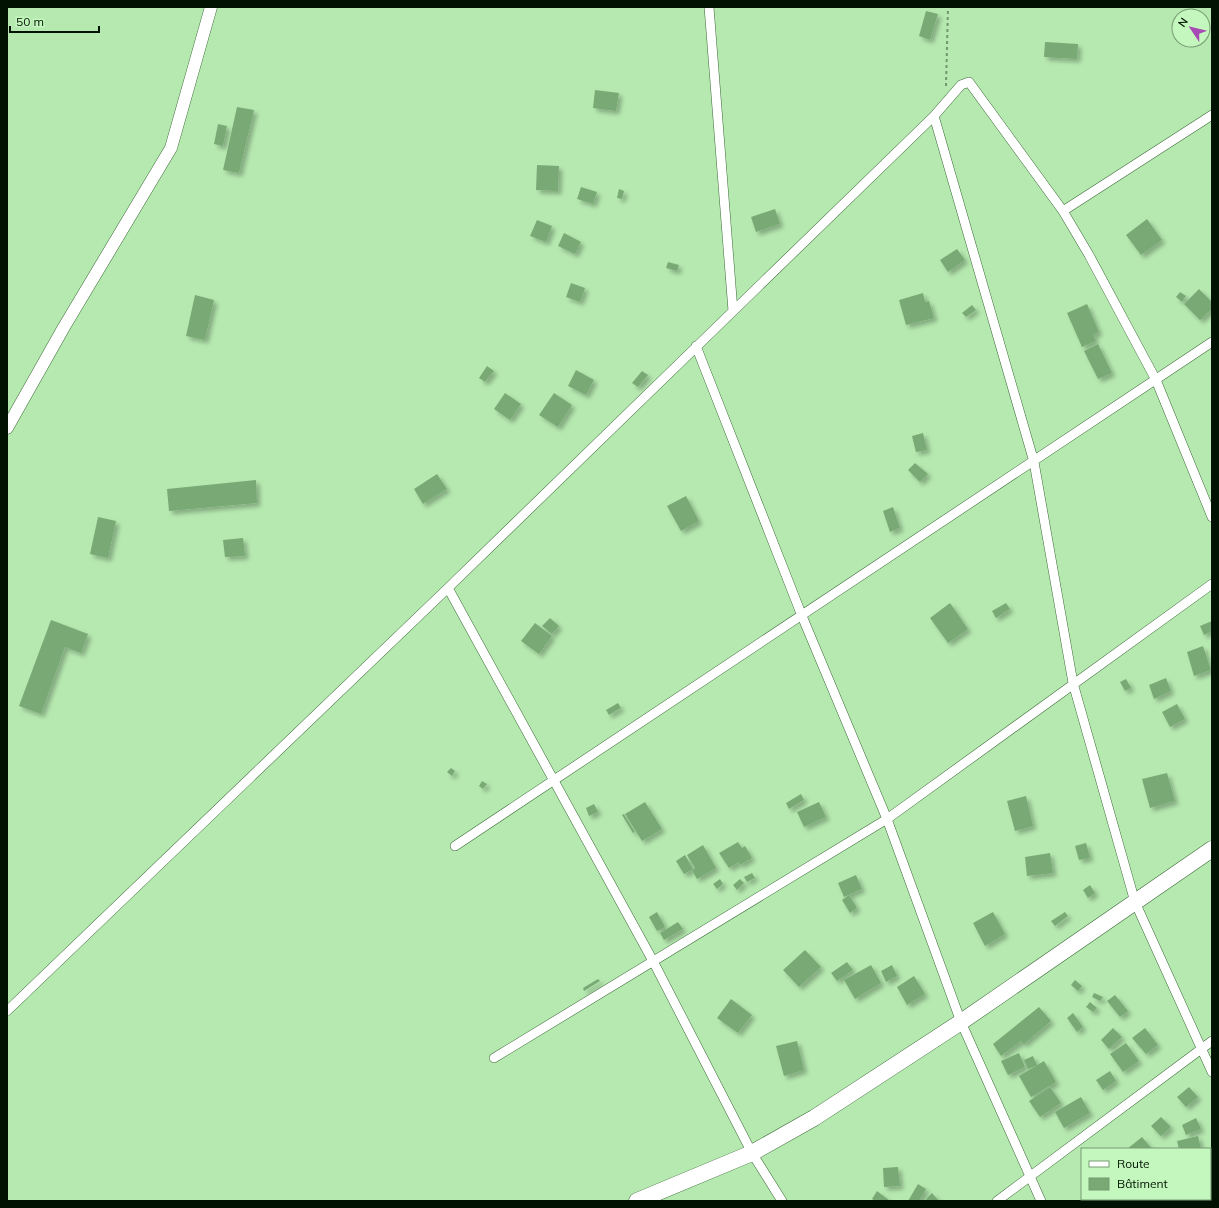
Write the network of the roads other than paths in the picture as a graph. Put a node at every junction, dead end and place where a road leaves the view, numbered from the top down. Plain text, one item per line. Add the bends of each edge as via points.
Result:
1 (211, 7) edge
2 (709, 7) edge
3 (1212, 115) edge
4 (934, 116) junction
5 (1063, 211) junction
6 (733, 310) junction
7 (1212, 342) edge
8 (696, 346) junction
9 (1156, 380) junction
10 (7, 428) edge
11 (1034, 462) junction
12 (1212, 517) edge
13 (1212, 584) edge
14 (448, 588) junction
15 (802, 616) junction
16 (1073, 683) junction
17 (553, 781) junction
18 (887, 819) junction
19 (456, 846) dead end
20 (1212, 848) edge
21 (1135, 902) junction
22 (653, 961) junction
23 (7, 1011) edge
24 (961, 1022) junction
25 (1212, 1041) edge
26 (1203, 1048) junction
27 (494, 1058) dead end
28 (1212, 1072) edge
29 (752, 1153) junction
30 (1031, 1176) junction
31 (637, 1201) edge
32 (782, 1201) edge
33 (997, 1201) edge
34 (1041, 1201) edge

1 - 10 street via 171,148
2 - 6 street
3 - 5 street
4 - 5 street via 961,85 969,82
4 - 6 street
4 - 11 street
5 - 9 street
6 - 8 street
7 - 9 street
8 - 14 street
8 - 15 street
9 - 11 street
9 - 12 street
11 - 15 street
11 - 16 street
13 - 16 street
14 - 17 street
14 - 23 street
15 - 17 street
15 - 18 street
16 - 18 street
16 - 21 street
17 - 19 street
17 - 22 street
18 - 22 street
18 - 24 street
20 - 21 highway
21 - 24 highway
21 - 26 street
22 - 27 street
22 - 29 street
24 - 29 highway via 814,1118
24 - 30 street
25 - 26 street
26 - 28 street
26 - 30 street
29 - 31 highway
29 - 32 street
30 - 33 street
30 - 34 street

